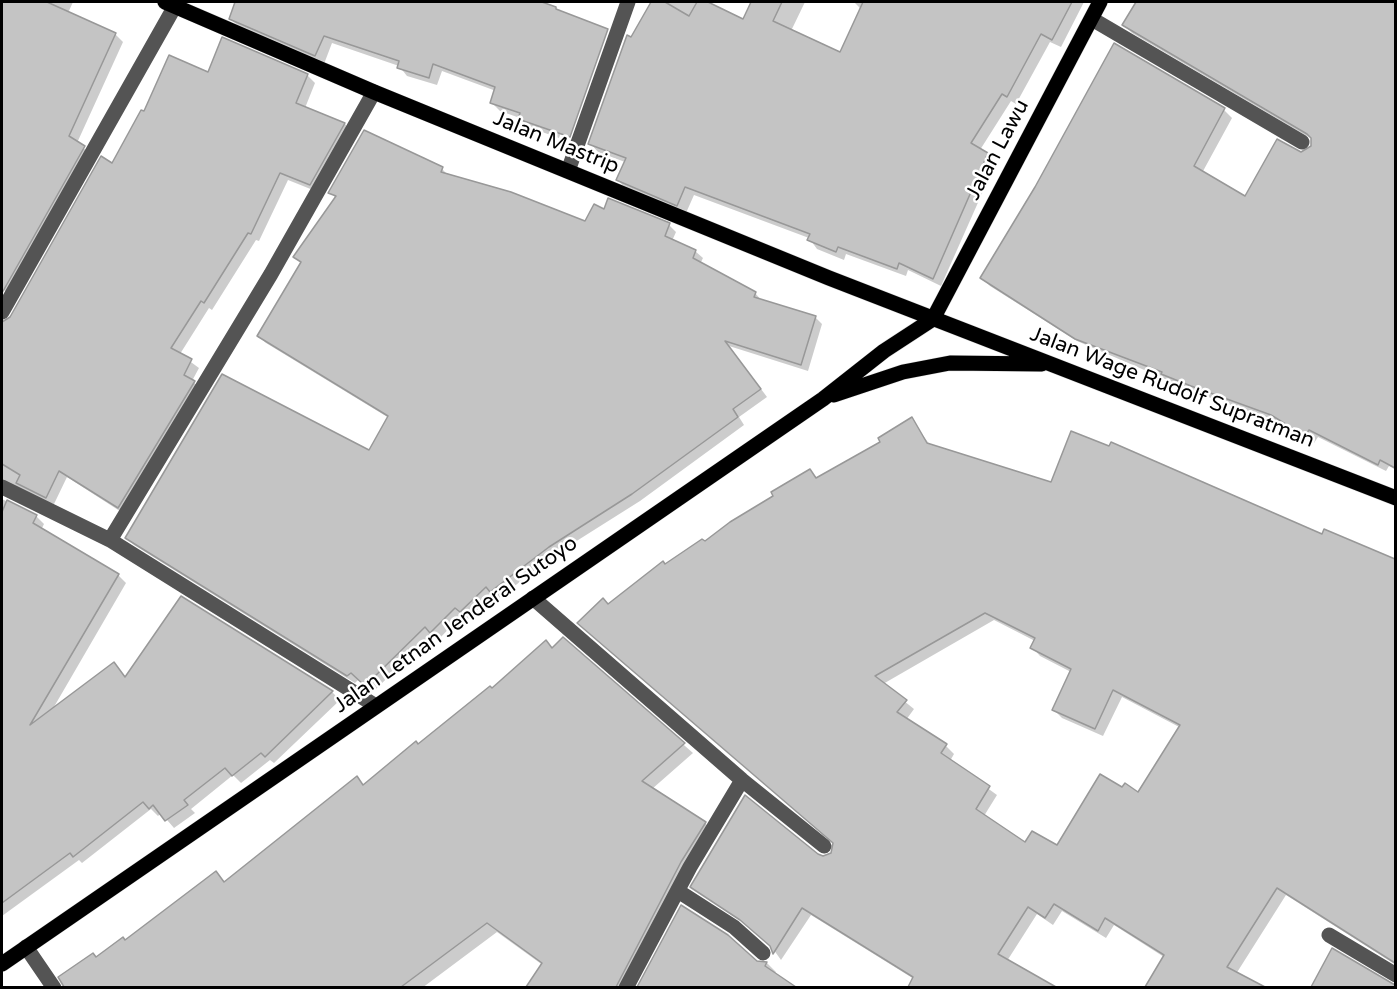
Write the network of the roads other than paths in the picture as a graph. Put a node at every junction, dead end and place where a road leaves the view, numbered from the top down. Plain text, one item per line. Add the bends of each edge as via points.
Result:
1 (628, 2) edge
2 (1100, 2) edge
3 (170, 4) edge
4 (1092, 19) junction
5 (374, 92) junction
6 (1302, 142) dead end
7 (568, 171) junction
8 (2, 312) edge
9 (933, 319) junction
10 (1054, 364) junction
11 (823, 399) junction
12 (2, 487) edge
13 (1395, 498) edge
14 (110, 540) junction
15 (533, 598) junction
16 (376, 706) junction
17 (742, 780) junction
18 (824, 846) dead end
19 (678, 891) junction
20 (1329, 935) dead end
21 (26, 947) junction
22 (763, 953) dead end
23 (2, 964) edge
24 (1395, 975) edge
25 (54, 987) edge
26 (626, 987) edge

1 - 7 street
2 - 4 main road, Jalan Lawu
3 - 5 main road, Jalan Mastrip
3 - 8 street
4 - 6 street
4 - 9 main road, Jalan Lawu
5 - 7 main road, Jalan Mastrip
5 - 14 street via 271,274
7 - 9 main road, Jalan Mastrip
9 - 10 main road, Jalan Wage Rudolf Supratman
9 - 11 main road, Jalan Letnan Jenderal Sutoyo
10 - 11 main road via 950,363 903,372
10 - 13 main road, Jalan Wage Rudolf Supratman
11 - 15 main road, Jalan Letnan Jenderal Sutoyo
12 - 14 street
14 - 16 street
15 - 16 main road, Jalan Letnan Jenderal Sutoyo
15 - 17 street
16 - 21 main road, Jalan Letnan Jenderal Sutoyo
17 - 18 street
17 - 19 street
19 - 22 street via 734,927
19 - 26 street
20 - 24 street
21 - 23 main road, Jalan Letnan Jenderal Sutoyo
21 - 25 street

